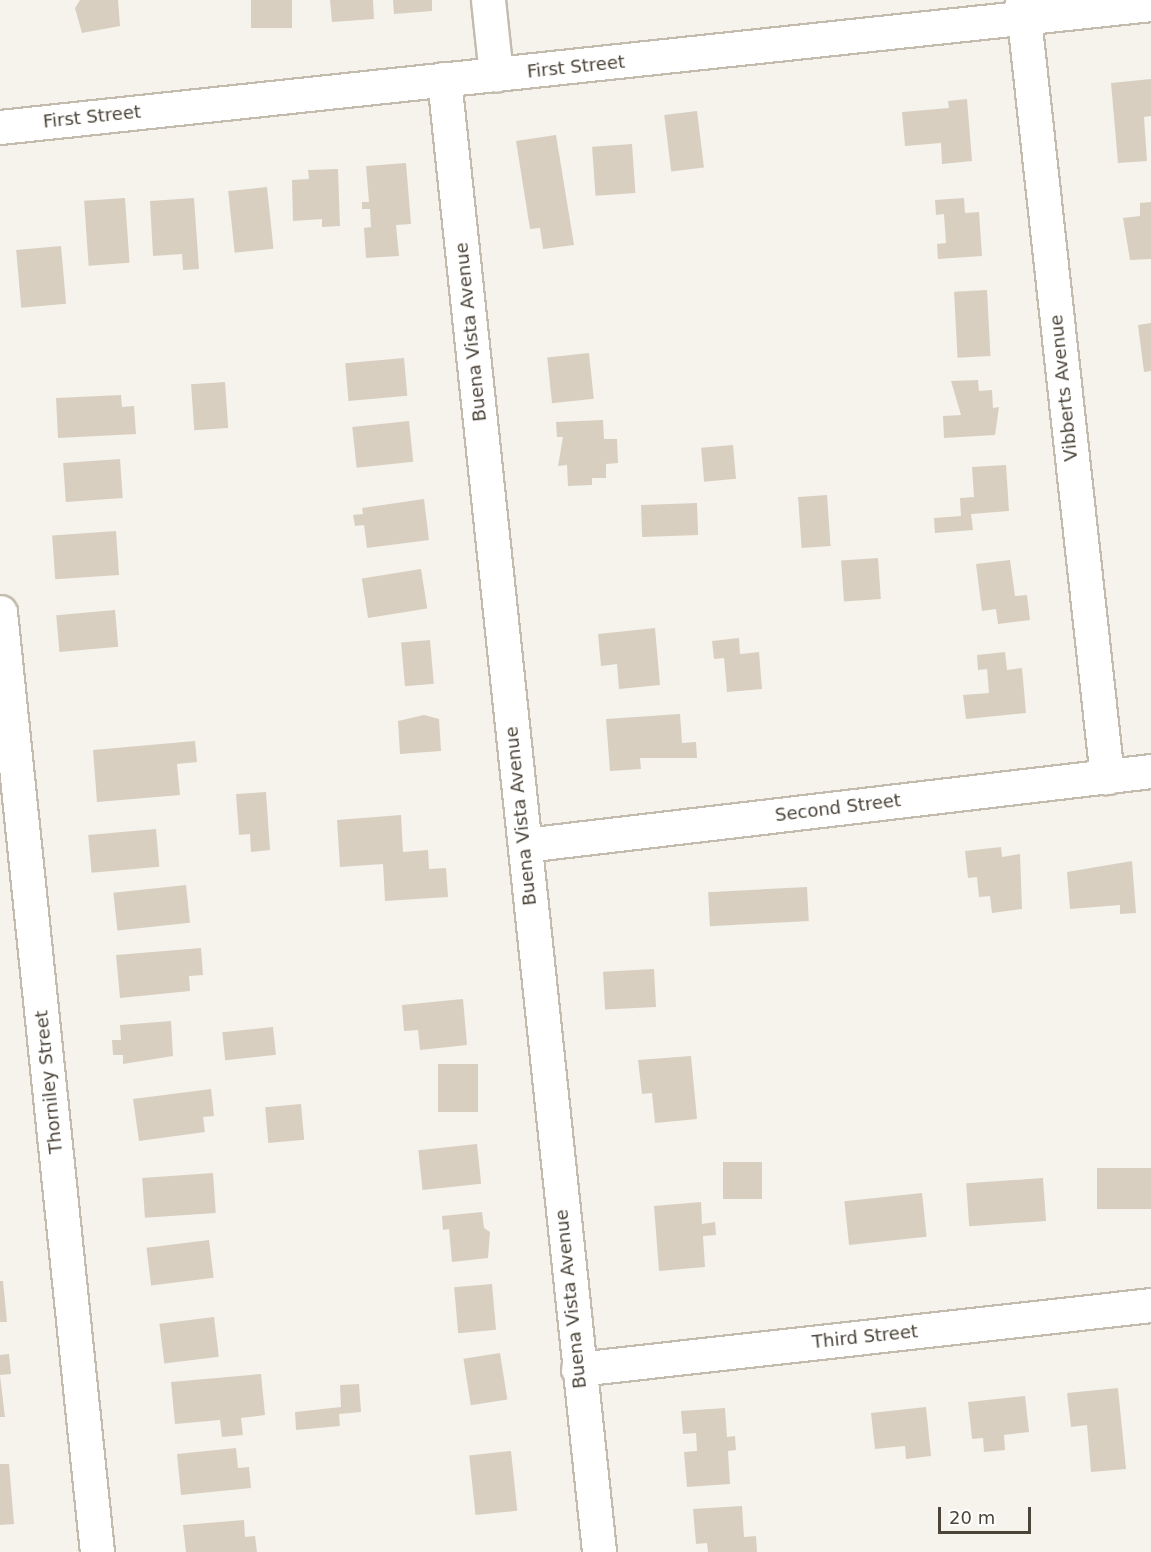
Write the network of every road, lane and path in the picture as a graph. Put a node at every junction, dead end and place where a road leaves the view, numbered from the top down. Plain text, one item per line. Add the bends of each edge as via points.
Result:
1 (488, 0) edge
2 (1151, 4) edge
3 (1023, 10) edge
4 (496, 75) junction
5 (444, 79) junction
6 (0, 127) edge
7 (0, 612) edge
8 (1151, 771) edge
9 (1107, 777) junction
10 (525, 845) junction
11 (1151, 1305) edge
12 (578, 1368) junction
13 (97, 1552) edge
14 (599, 1552) edge

1 - 4 street
2 - 3 street, First Street
3 - 4 street, First Street
3 - 9 street, Vibberts Avenue
4 - 5 street, First Street
5 - 6 street, First Street
5 - 10 street, Buena Vista Avenue
7 - 13 street, Thorniley Street
8 - 9 street, Second Street
9 - 10 street, Second Street
10 - 12 street, Buena Vista Avenue
11 - 12 street, Third Street
12 - 14 street, Buena Vista Avenue

